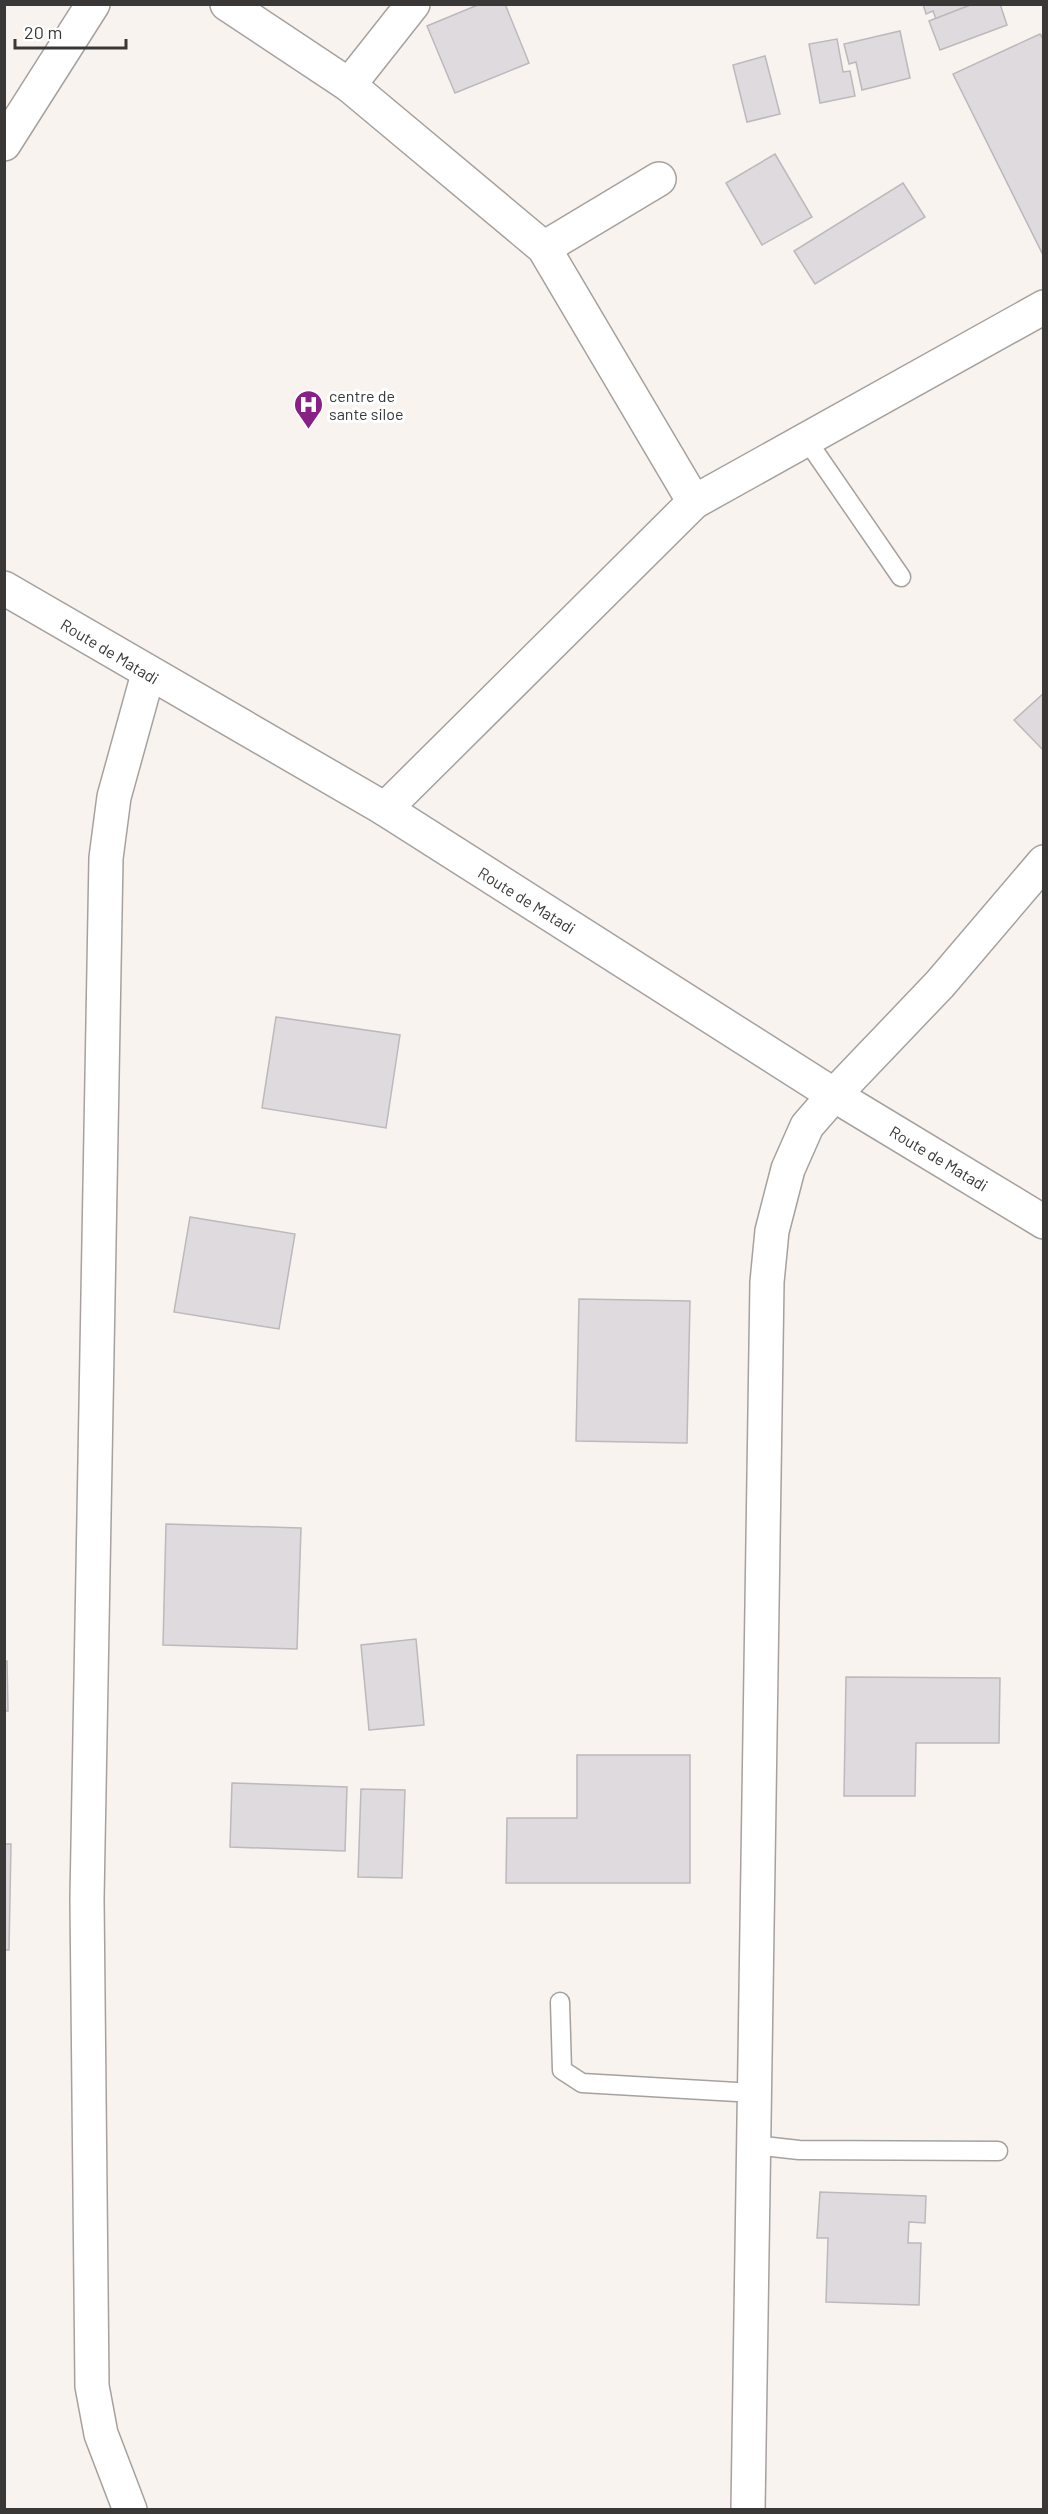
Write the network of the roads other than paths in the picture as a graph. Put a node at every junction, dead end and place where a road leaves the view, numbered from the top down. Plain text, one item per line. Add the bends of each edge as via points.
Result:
1 (93, 4) edge
2 (226, 4) edge
3 (413, 4) edge
4 (349, 85) junction
5 (4, 144) edge
6 (659, 179) dead end
7 (544, 248) junction
8 (1044, 307) edge
9 (806, 439) junction
10 (694, 502) junction
11 (901, 577) dead end
12 (4, 588) edge
13 (148, 674) junction
14 (385, 809) junction
15 (1044, 862) edge
16 (834, 1095) junction
17 (1044, 1222) edge
18 (560, 2002) dead end
19 (754, 2093) junction
20 (754, 2145) junction
21 (998, 2151) dead end
22 (130, 2510) edge
23 (748, 2510) edge

1 - 5 street
2 - 4 street
3 - 4 street
4 - 7 street
6 - 7 street
7 - 10 street
8 - 9 street
9 - 10 street
9 - 11 lane
10 - 14 street
12 - 13 street, Route de Matadi
13 - 14 street, Route de Matadi
13 - 22 street via 114,797 106,858 87,1899 93,2386 101,2434
14 - 16 street, Route de Matadi
15 - 16 street via 940,984
16 - 17 street, Route de Matadi
16 - 19 street via 807,1126 788,1169 772,1231 767,1282
18 - 19 lane via 561,2070 582,2083
19 - 20 street
20 - 21 lane via 799,2150
20 - 23 street

